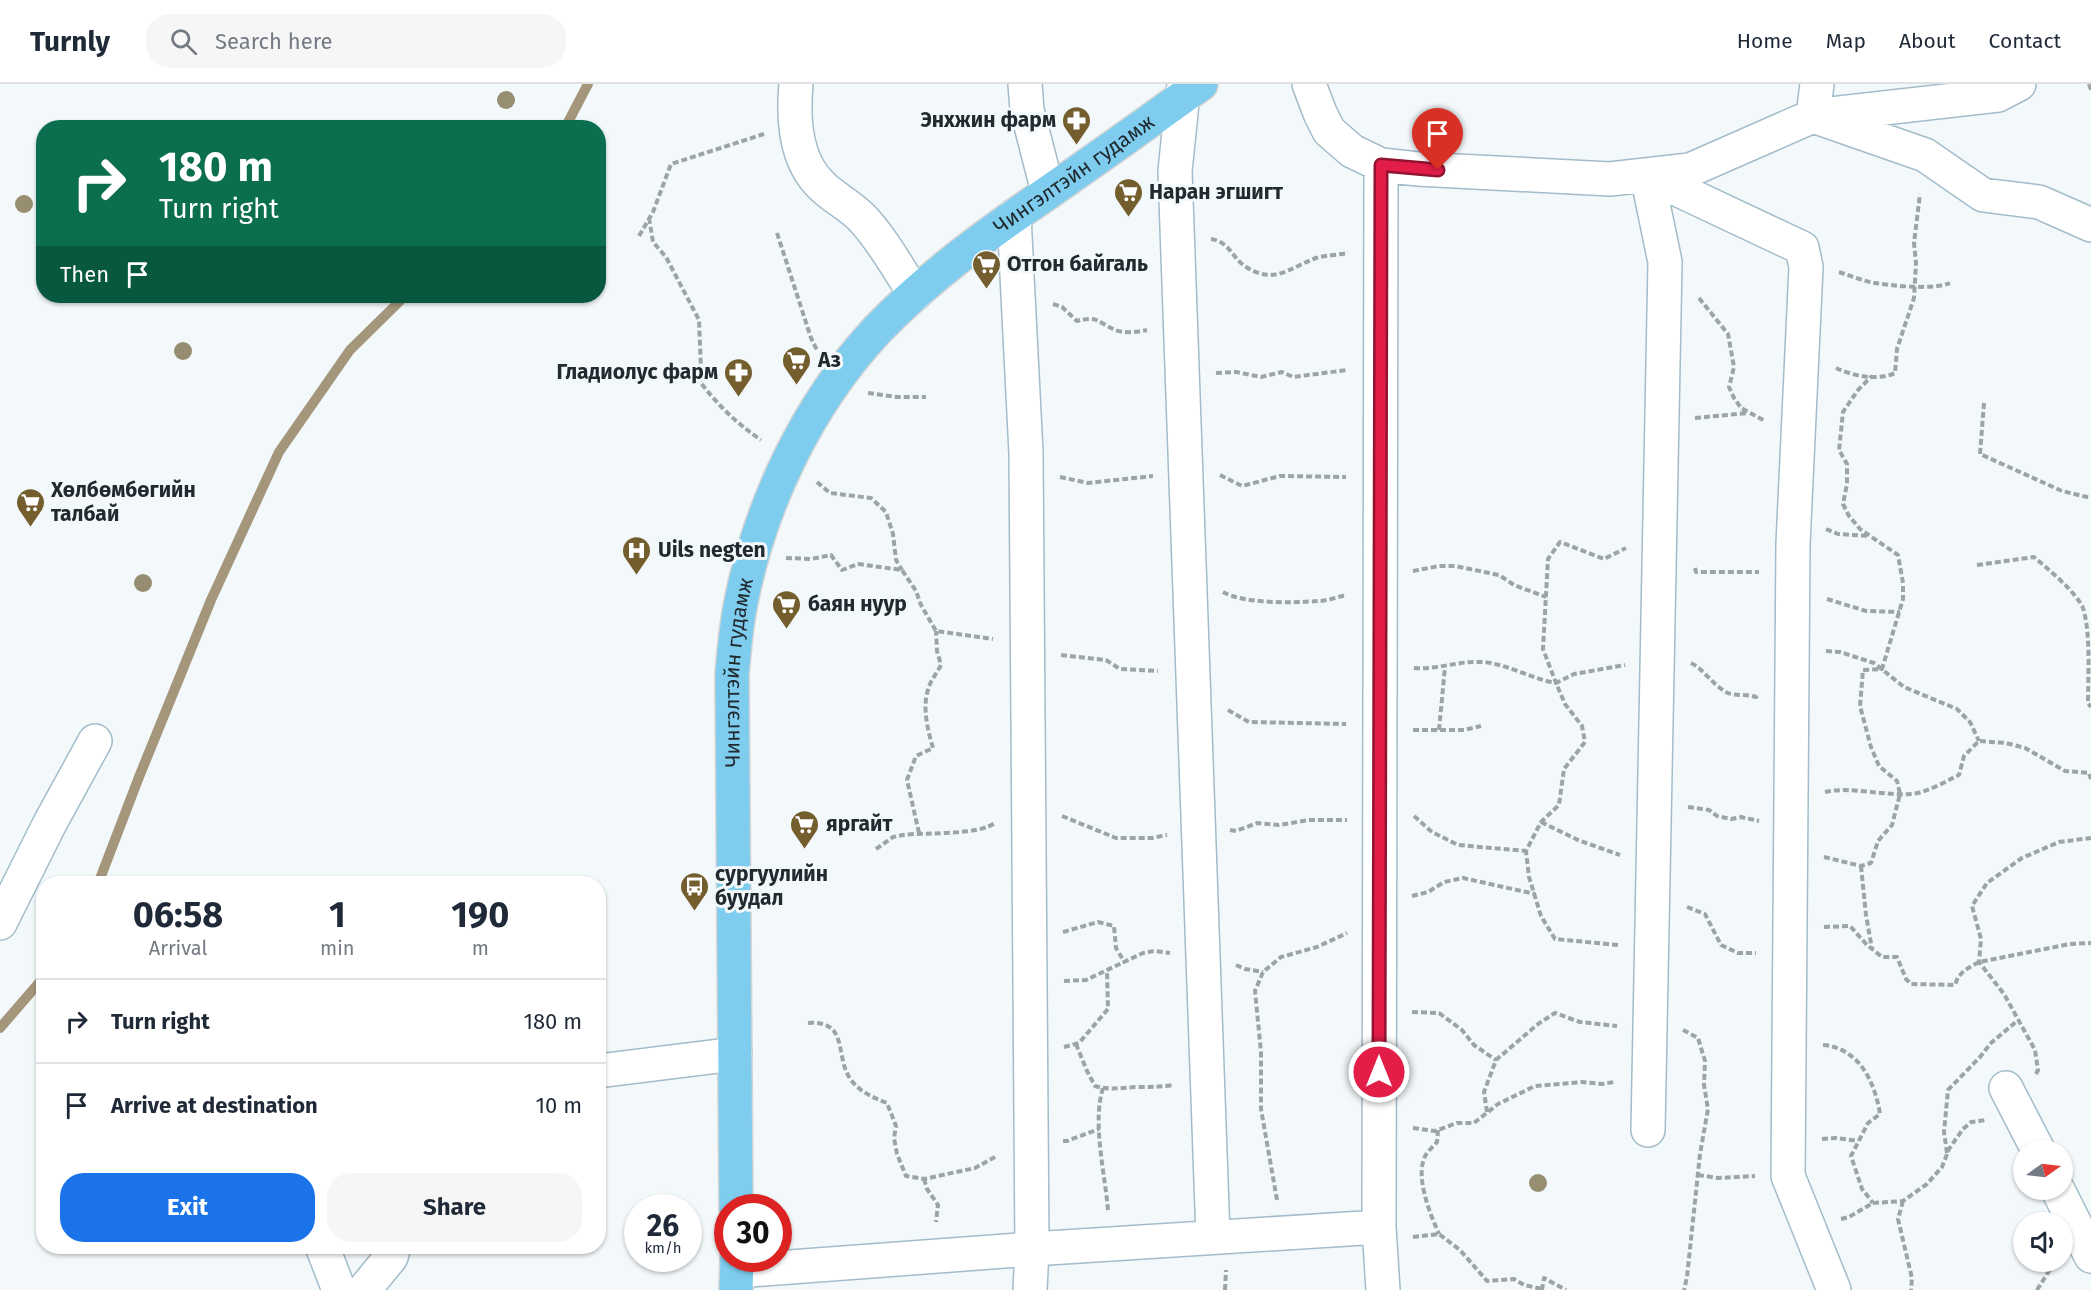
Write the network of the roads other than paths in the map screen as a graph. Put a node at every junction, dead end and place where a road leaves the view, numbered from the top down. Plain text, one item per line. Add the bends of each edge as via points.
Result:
1 (796, 84) edge
2 (1025, 84) edge
3 (1308, 84) edge
4 (1817, 84) edge
5 (2019, 84) edge
6 (1190, 88) edge
7 (1813, 116) junction
8 (1381, 165) junction
9 (1647, 175) junction
10 (1048, 192) junction
11 (1014, 216) junction
12 (2091, 225) edge
13 (915, 294) junction
14 (95, 741) dead end
15 (0, 923) edge
16 (735, 1054) junction
17 (606, 1070) edge
18 (2012, 1099) road end
19 (1647, 1130) dead end
20 (2033, 1140) edge
21 (736, 1194) edge
22 (2063, 1200) edge
23 (1379, 1232) junction
24 (1213, 1237) junction
25 (1032, 1249) junction
26 (325, 1254) edge
27 (392, 1254) edge
28 (2091, 1256) edge
29 (737, 1273) edge
30 (339, 1290) edge
31 (363, 1290) edge
32 (1030, 1290) edge
33 (1383, 1290) edge
34 (1834, 1290) edge

1 - 13 street via 800,148 814,178 865,221
2 - 10 street via 1027,110
3 - 8 street via 1329,130 1352,151
4 - 7 street
5 - 7 street via 1998,95
6 - 10 main road, Чингэлтэйн гудамж
6 - 24 street via 1175,171
7 - 9 street via 1690,170
7 - 12 street via 1926,155 1983,195 2039,202
8 - 9 street via 1610,179
8 - 23 street
9 - 19 street via 1665,262
9 - 34 street via 1802,248 1806,273 1794,517 1788,1176
10 - 11 main road, Чингэлтэйн гудамж
11 - 13 main road, Чингэлтэйн гудамж
11 - 25 street via 1026,472
13 - 16 main road, Чингэлтэйн гудамж via 876,332 799,438 765,516 740,605 732,674
14 - 15 street
16 - 17 street
16 - 21 main road, Чингэлтэйн гудамж
18 - 20 street
22 - 28 street
23 - 24 street
23 - 33 street
24 - 25 street
25 - 29 street
25 - 32 street
26 - 30 street
27 - 31 street

